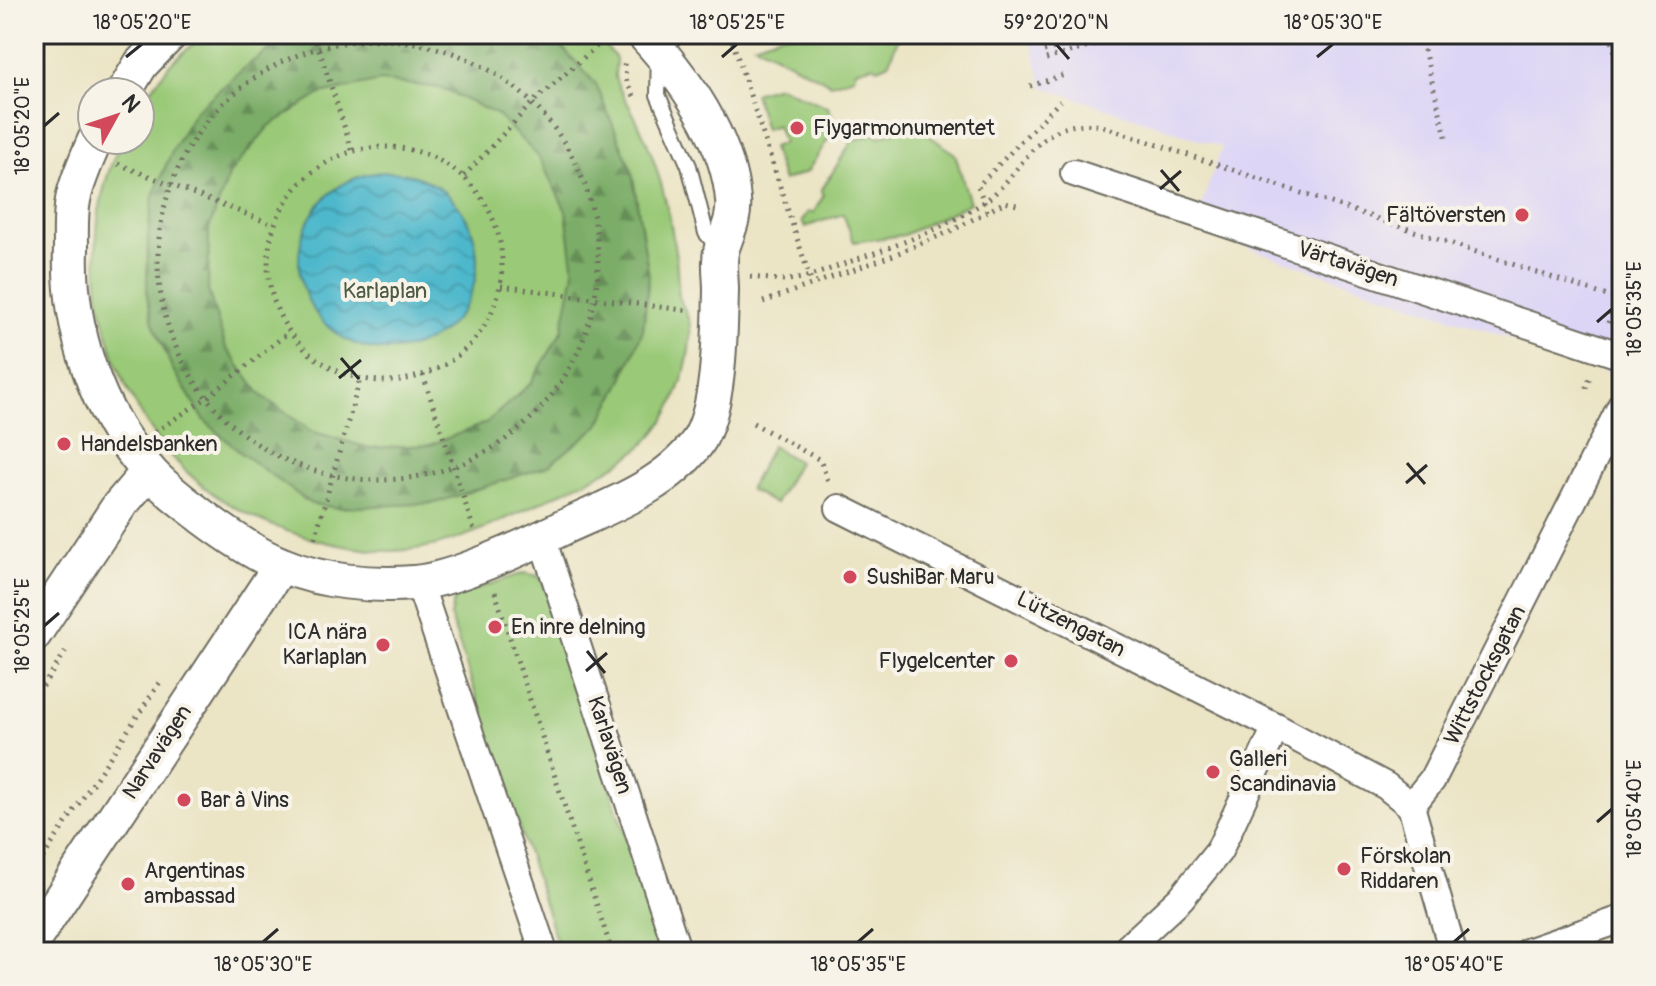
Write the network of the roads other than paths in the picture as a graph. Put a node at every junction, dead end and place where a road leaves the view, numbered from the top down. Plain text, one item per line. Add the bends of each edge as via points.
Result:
1 (170, 34) edge
2 (660, 39) edge
3 (134, 76) edge
4 (103, 156) edge
5 (1074, 173) dead end
6 (1622, 356) edge
7 (1622, 404) edge
8 (149, 471) junction
9 (839, 508) road end
10 (542, 538) junction
11 (281, 565) junction
12 (419, 583) junction
13 (34, 634) edge
14 (1276, 727) junction
15 (1411, 806) junction
16 (1622, 919) edge
17 (34, 939) edge
18 (544, 952) edge
19 (678, 952) edge
20 (1123, 952) edge
21 (1453, 952) edge
22 (1527, 952) edge

1 - 3 street
2 - 10 street via 711,128 734,202 721,262 718,357 710,411 699,441 657,480
4 - 8 street via 72,201 70,273 78,332 96,387
5 - 6 street, Värtavägen
7 - 15 street, Wittstocksgatan via 1432,780
8 - 11 street via 225,534
8 - 13 street via 119,506
9 - 14 street, Lützengatan
10 - 12 street
10 - 19 street, Karlavägen
11 - 12 street via 329,579
11 - 17 street, Narvavägen
12 - 18 street
14 - 15 street, Lützengatan via 1386,786
14 - 20 street via 1219,851 1181,898
15 - 21 street
16 - 22 street

